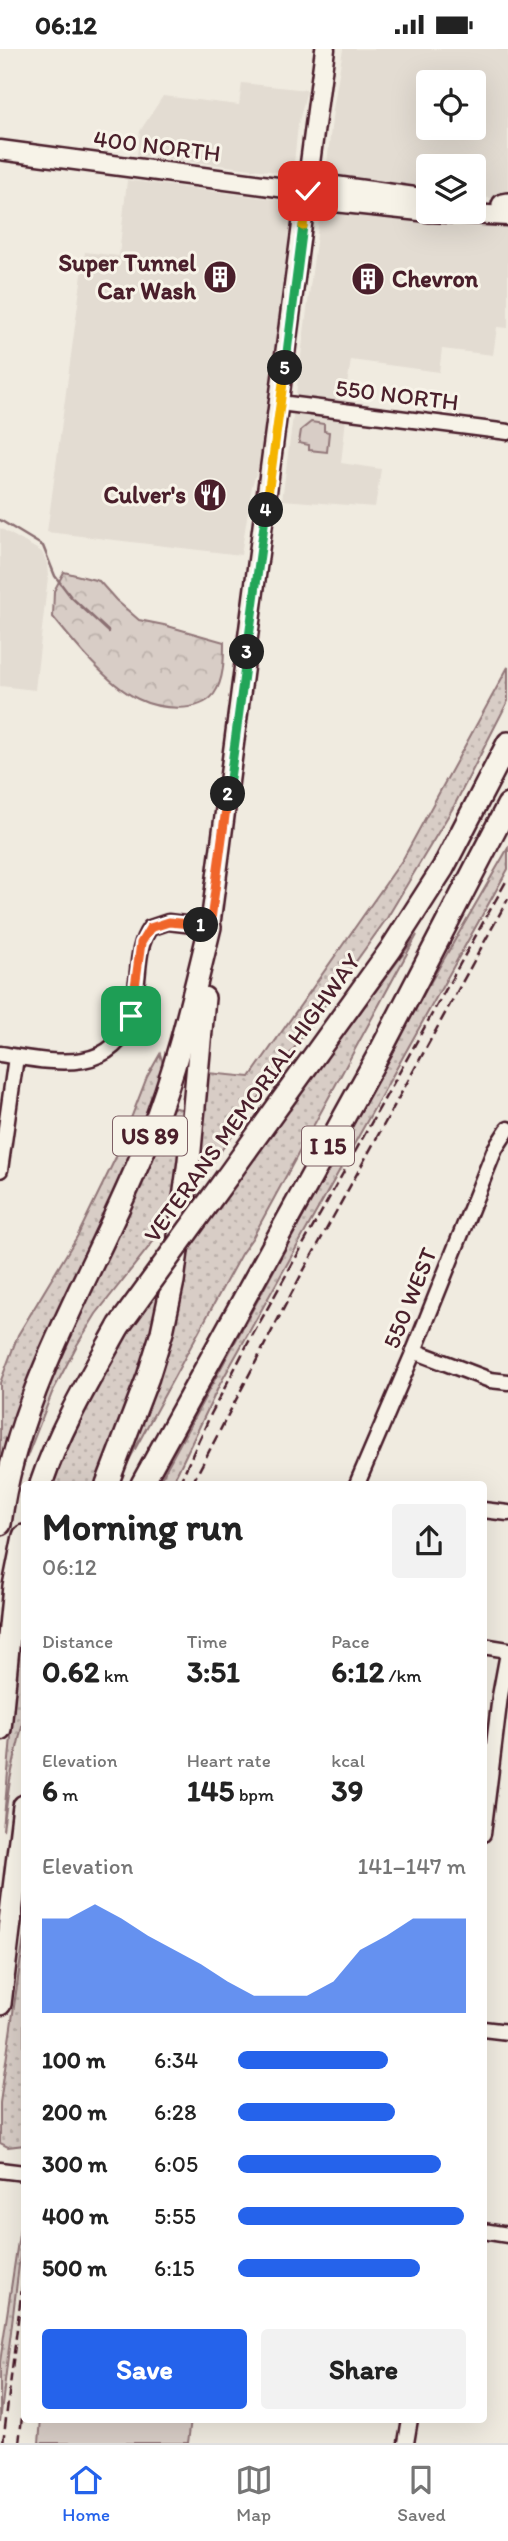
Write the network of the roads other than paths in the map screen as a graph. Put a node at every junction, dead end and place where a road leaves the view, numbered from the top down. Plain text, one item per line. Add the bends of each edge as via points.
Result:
1 (325, 49) edge
2 (0, 150) edge
3 (308, 191) junction
4 (416, 197) edge
5 (486, 205) edge
6 (507, 208) edge
7 (486, 209) edge
8 (416, 211) edge
9 (280, 403) junction
10 (508, 432) edge
11 (508, 743) edge
12 (508, 805) edge
13 (210, 927) junction
14 (0, 1055) edge
15 (16, 1057) junction
16 (508, 1129) edge
17 (0, 1170) edge
18 (414, 1351) junction
19 (508, 1382) edge
20 (42, 1481) edge
21 (108, 1481) edge
22 (144, 1481) edge
23 (358, 1481) edge
24 (487, 1510) edge
25 (508, 1513) edge
26 (0, 1524) edge
27 (21, 1551) edge
28 (487, 1647) edge
29 (508, 1651) edge
30 (0, 1729) edge
31 (487, 1802) edge
32 (21, 1828) edge
33 (0, 2004) edge
34 (487, 2029) edge
35 (508, 2032) edge
36 (0, 2170) edge
37 (21, 2173) edge
38 (487, 2232) edge
39 (508, 2235) edge
40 (409, 2423) edge
41 (406, 2443) edge

1 - 3 main road, US 89
2 - 3 main road, 400 NORTH
3 - 4 main road, 400 NORTH via 328,185
3 - 8 main road, 400 NORTH via 325,201
3 - 9 main road, US 89
5 - 6 main road, 400 NORTH
6 - 7 main road, 400 NORTH
9 - 10 street, 550 NORTH
9 - 13 main road, US 89
11 - 20 highway, VETERANS MEMORIAL HIGHWAY / I 15, bridge via 443,868 331,1035 119,1327 77,1400
12 - 22 highway, I 15 via 381,1050
13 - 15 street via 169,922 150,928 141,943 129,1022 104,1053 72,1062
13 - 21 highway, US 89 via 173,1281 148,1377
13 - 26 highway, US 89 via 183,1037 150,1135 58,1334 25,1418
14 - 15 street
15 - 17 street
16 - 18 street, 550 WEST via 495,1149
18 - 19 street via 490,1380
18 - 23 street, 550 WEST
24 - 25 street
27 - 30 highway
28 - 29 street
29 - 31 street
32 - 33 highway
34 - 35 street
36 - 37 street
38 - 39 street
40 - 41 street

